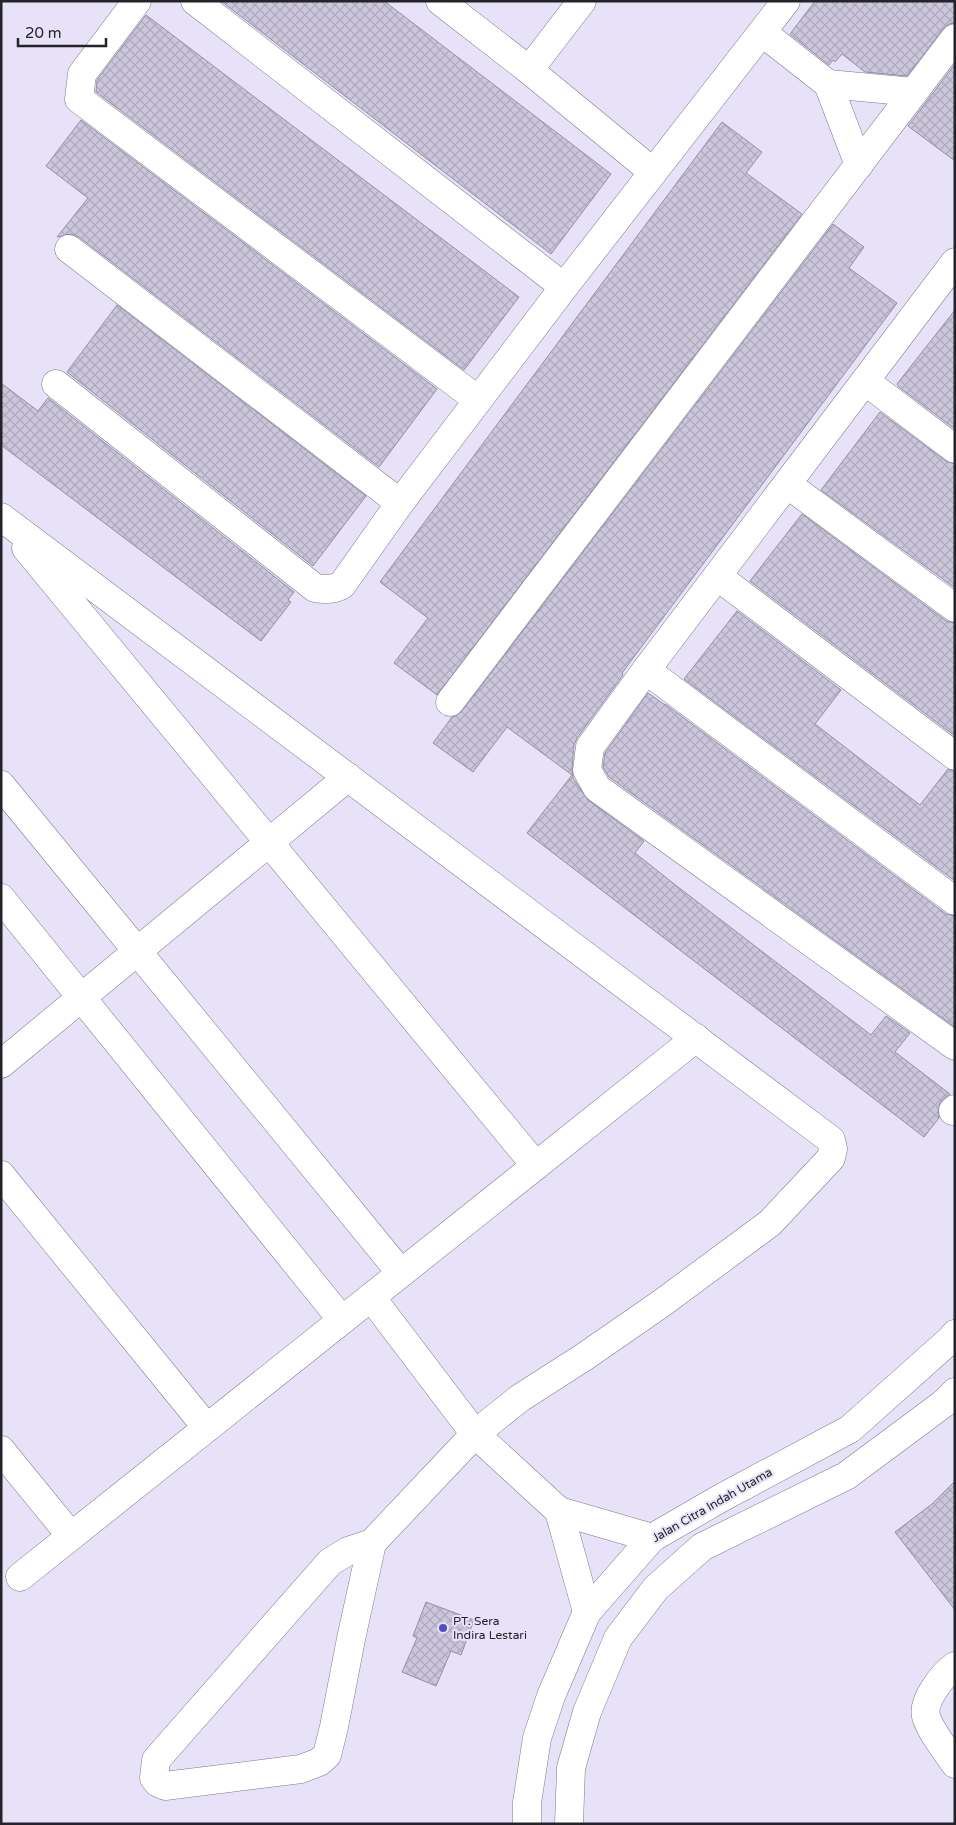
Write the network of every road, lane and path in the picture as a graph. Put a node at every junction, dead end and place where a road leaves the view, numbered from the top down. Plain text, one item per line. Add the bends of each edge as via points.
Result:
1 (137, 1) edge
2 (195, 1) edge
3 (440, 1) edge
4 (582, 1) edge
5 (786, 1) edge
6 (763, 34) junction
7 (955, 38) edge
8 (529, 70) junction
9 (828, 84) junction
10 (914, 92) junction
11 (859, 165) junction
12 (653, 172) junction
13 (69, 249) dead end
14 (955, 262) edge
15 (564, 287) junction
16 (864, 381) junction
17 (56, 384) dead end
18 (478, 400) junction
19 (955, 449) edge
20 (787, 484) junction
21 (400, 503) junction
22 (1, 518) edge
23 (717, 576) junction
24 (955, 608) edge
25 (646, 670) junction
26 (450, 702) dead end
27 (955, 756) edge
28 (348, 777) junction
29 (1, 785) edge
30 (268, 842) junction
31 (1, 898) edge
32 (955, 901) edge
33 (137, 951) junction
34 (81, 998) junction
35 (696, 1038) junction
36 (955, 1046) edge
37 (1, 1064) edge
38 (536, 1166) junction
39 (1, 1176) edge
40 (401, 1273) junction
41 (371, 1297) junction
42 (342, 1320) junction
43 (955, 1334) edge
44 (955, 1392) edge
45 (207, 1428) junction
46 (476, 1434) junction
47 (1, 1450) edge
48 (559, 1511) junction
49 (71, 1536) junction
50 (652, 1538) junction
51 (372, 1543) junction
52 (20, 1577) dead end
53 (587, 1612) junction
54 (955, 1666) edge
55 (955, 1764) edge
56 (527, 1824) edge
57 (569, 1824) edge

1 - 18 street via 82,74 79,99
2 - 15 street
3 - 8 street
4 - 8 street
5 - 6 street
6 - 9 street
6 - 12 street
7 - 10 street
8 - 12 street
9 - 10 street
9 - 11 street
10 - 11 street
11 - 26 street
12 - 15 street
13 - 21 street
14 - 16 street
15 - 18 street
16 - 19 street
16 - 20 street
17 - 21 street via 315,588 330,589 342,585
18 - 21 street
20 - 23 street
20 - 24 street
22 - 28 street
22 - 30 street
23 - 25 street
23 - 27 street
25 - 32 street
25 - 36 street via 590,748 587,770 597,788
28 - 30 street
28 - 35 street
29 - 33 street
30 - 33 street
30 - 38 street
31 - 34 street
33 - 34 street
33 - 40 street
34 - 37 street
34 - 42 street
35 - 38 street
35 - 46 street via 831,1140 831,1158 770,1223 662,1303 520,1398
38 - 40 street
39 - 45 street
40 - 41 street
41 - 42 street
41 - 46 street
42 - 45 street
43 - 50 street, Jalan Citra Indah Utama via 850,1429
44 - 57 street via 846,1476 702,1547 656,1588 618,1638 587,1712 571,1768
45 - 49 street
46 - 48 street
46 - 51 street
47 - 49 street
48 - 50 street
48 - 53 street
49 - 52 street
50 - 53 street, Jalan Citra Indah Utama
51 - 51 street via 327,1754 301,1769 165,1786 158,1783 154,1778 156,1760 330,1562 348,1550
53 - 56 street, Jalan Citra Indah Utama via 537,1738
54 - 55 street via 938,1682 925,1714

